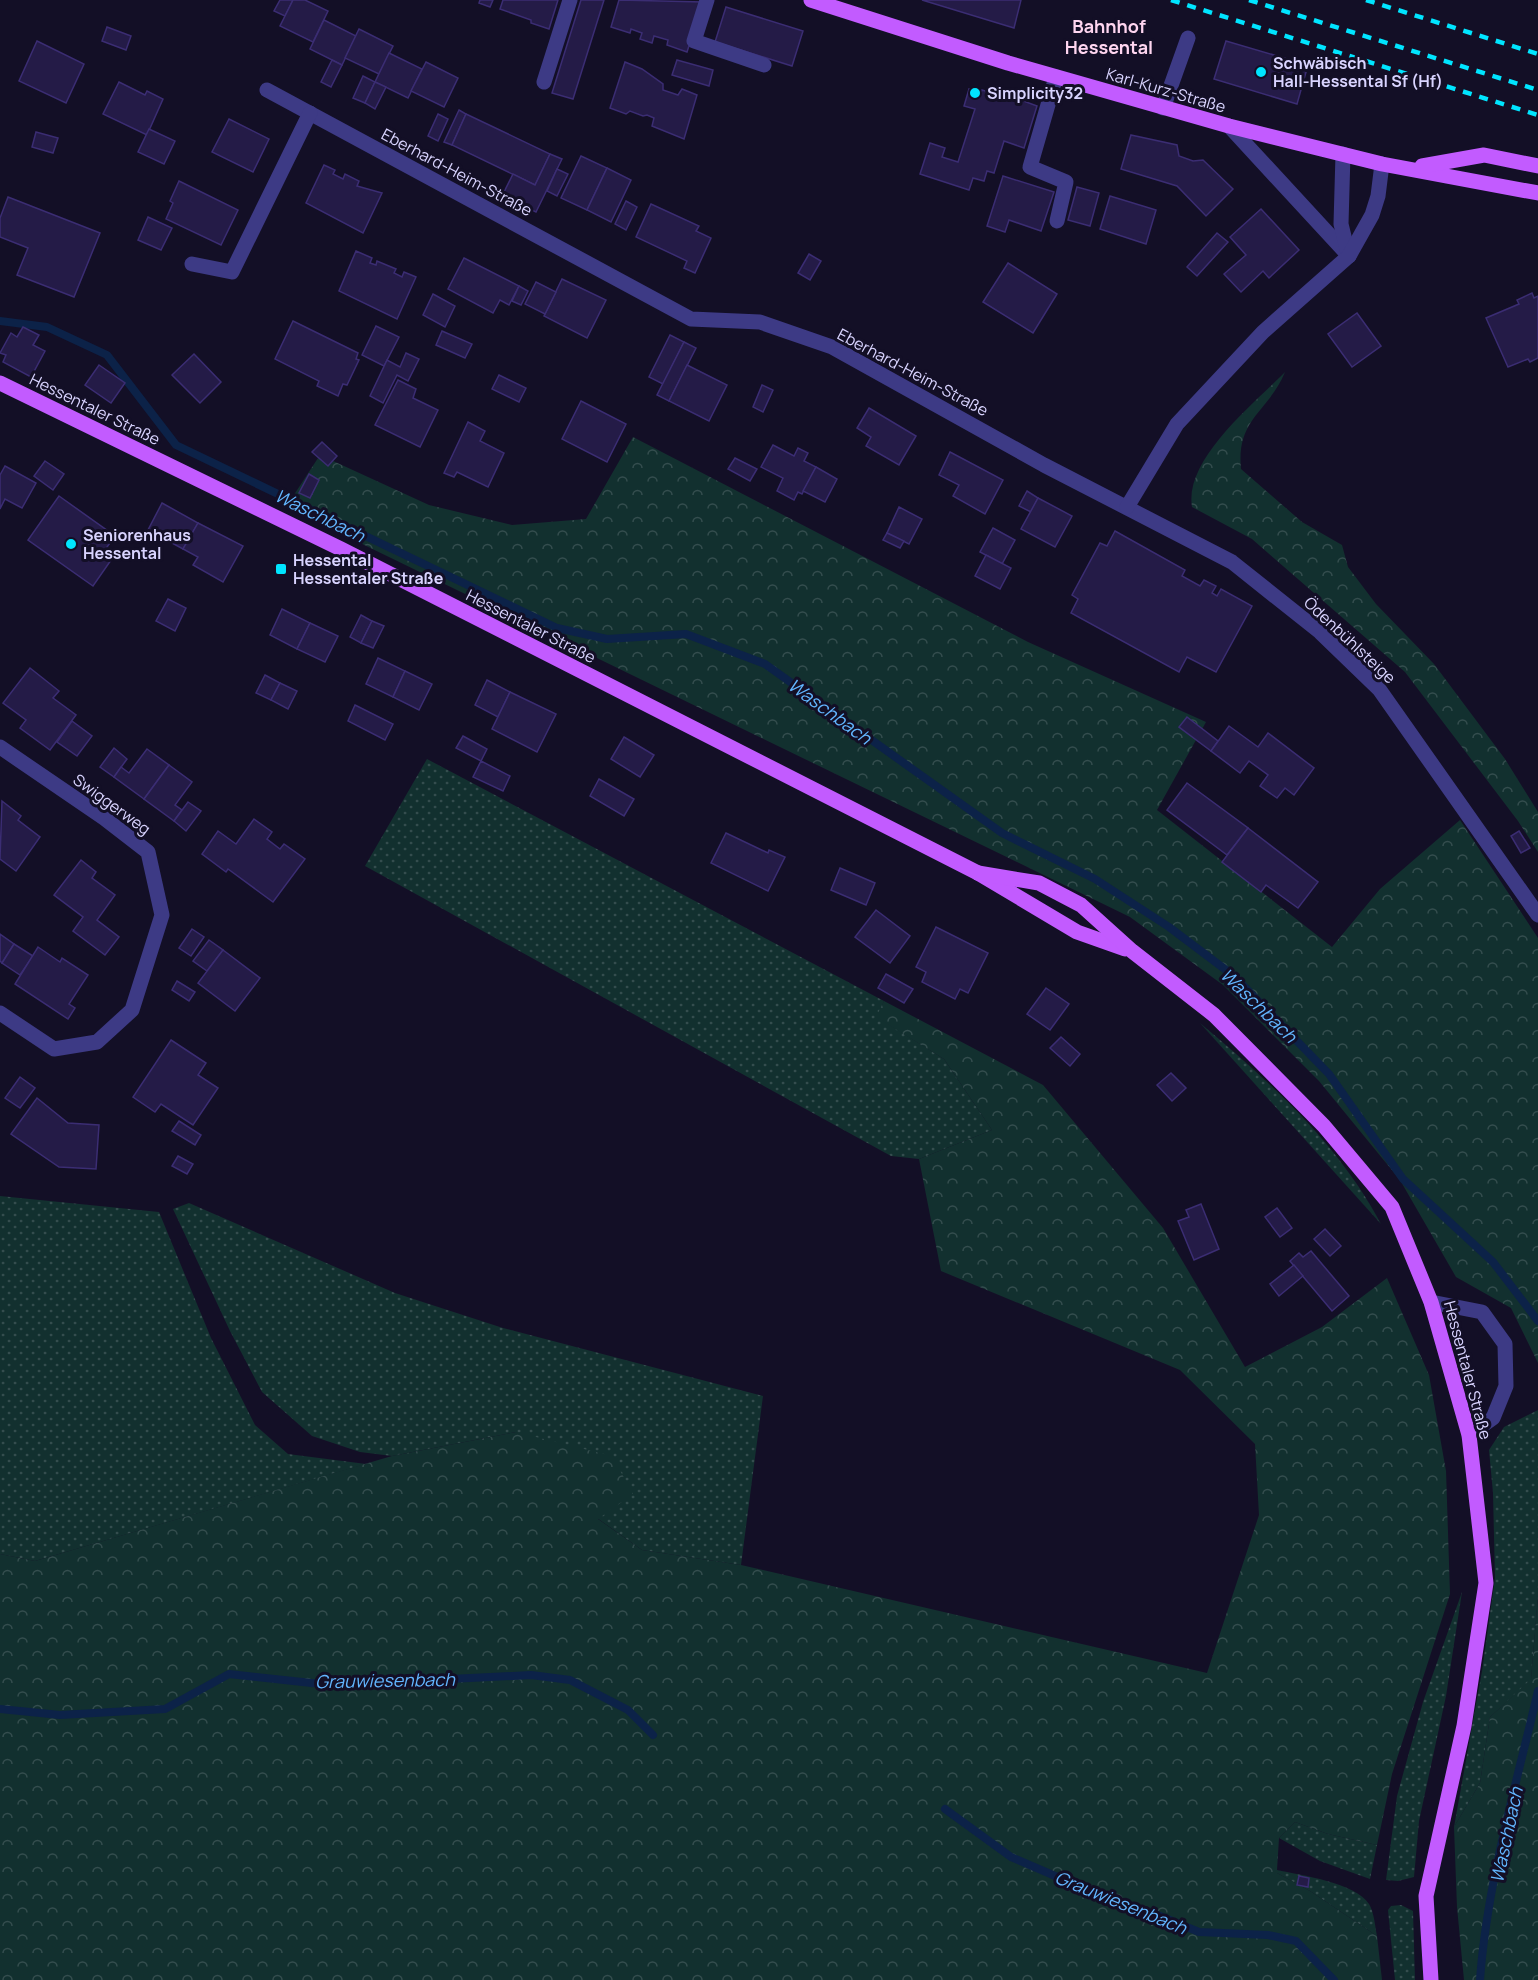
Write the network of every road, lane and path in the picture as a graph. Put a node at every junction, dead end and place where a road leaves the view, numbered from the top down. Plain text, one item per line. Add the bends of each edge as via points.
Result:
1 (570, 0) edge
2 (707, 0) edge
3 (811, 0) edge
4 (1188, 38) dead end
5 (764, 64) dead end
6 (1056, 77) junction
7 (544, 82) dead end
8 (267, 90) dead end
9 (1163, 108) junction
10 (310, 113) junction
11 (1229, 126) junction
12 (1343, 154) junction
13 (1382, 164) junction
14 (1538, 166) edge
15 (1413, 168) junction
16 (1538, 193) edge
17 (1057, 221) dead end
18 (1349, 256) junction
19 (192, 264) dead end
20 (0, 383) edge
21 (1127, 507) junction
22 (0, 747) edge
23 (978, 873) junction
24 (1538, 915) edge
25 (1132, 951) junction
26 (0, 1013) edge
27 (1431, 1302) junction
28 (1469, 1435) junction
29 (1431, 1980) edge

1 - 7 street
2 - 5 street via 694,41
3 - 6 main road, Karl-Kurz-Straße
4 - 9 street
6 - 9 main road, Karl-Kurz-Straße
6 - 17 street via 1030,166 1066,182
8 - 10 street, Eberhard-Heim-Straße
9 - 11 main road, Karl-Kurz-Straße
10 - 19 street via 232,272
10 - 21 street, Eberhard-Heim-Straße via 691,319 760,322 832,347
11 - 12 main road, Karl-Kurz-Straße
11 - 18 street
12 - 13 main road, Karl-Kurz-Straße
12 - 18 street via 1341,224
13 - 15 main road, Karl-Kurz-Straße
13 - 18 street via 1372,215
14 - 15 main road, Karl-Kurz-Straße via 1484,155
15 - 16 main road, Karl-Kurz-Straße
18 - 21 street via 1263,332 1177,424
20 - 23 main road, Hessentaler Straße via 341,549
21 - 24 street, Ödenbühlsteige via 1232,562 1320,632 1379,689
22 - 26 street, Swiggerweg via 148,852 162,915 132,1010 97,1042 54,1049
23 - 25 main road, Hessentaler Straße via 1077,932
23 - 25 main road, Hessentaler Straße via 1039,883 1081,905
25 - 27 main road, Hessentaler Straße via 1214,1015 1324,1126 1392,1207
27 - 28 main road, Hessentaler Straße
27 - 28 street via 1482,1312 1505,1344 1506,1386 1493,1418
28 - 29 main road, Hessentaler Straße via 1486,1583 1464,1726 1426,1896

